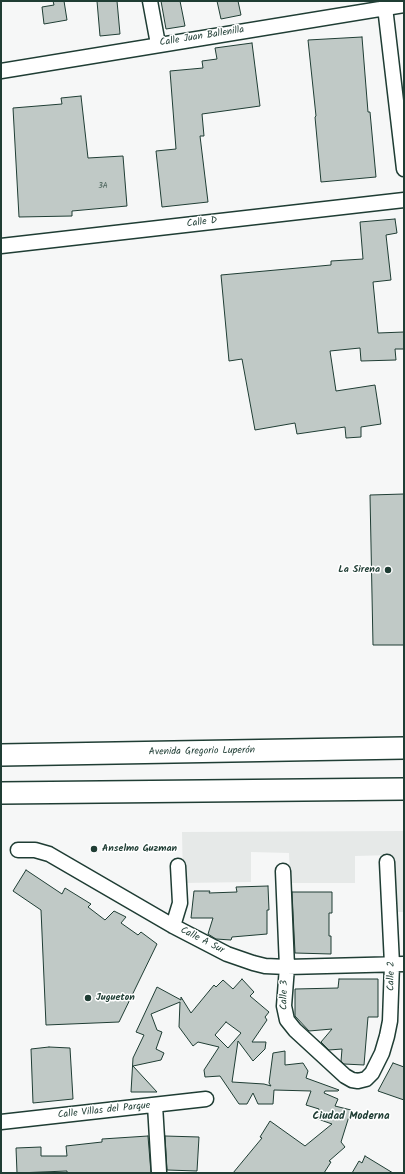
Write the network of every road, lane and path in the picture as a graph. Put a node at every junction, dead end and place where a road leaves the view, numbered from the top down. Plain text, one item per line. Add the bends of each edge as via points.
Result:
1 (150, 1) edge
2 (385, 4) edge
3 (404, 5) edge
4 (158, 44) junction
5 (1, 71) edge
6 (404, 168) edge
7 (404, 200) edge
8 (1, 246) edge
9 (404, 748) edge
10 (1, 755) edge
11 (404, 789) edge
12 (1, 793) edge
13 (18, 850) dead end
14 (387, 862) dead end
15 (178, 866) dead end
16 (283, 870) dead end
17 (173, 926) junction
18 (398, 964) edge
19 (287, 967) junction
20 (362, 1081) joint
21 (206, 1100) dead end
22 (155, 1105) junction
23 (1, 1122) edge
24 (158, 1172) dead end

1 - 4 street
2 - 3 street, Calle Juan Ballenilla
2 - 4 street, Calle Juan Ballenilla
2 - 6 street
4 - 5 street, Calle Juan Ballenilla
7 - 8 street, Calle D
9 - 10 main road, Avenida Gregorio Luperón
11 - 12 main road
13 - 17 street, Calle A Sur via 35,850 49,854
14 - 18 street, Calle 2
15 - 17 street via 180,903
16 - 19 street, Calle 3
17 - 19 street, Calle A Sur via 240,960 265,966
18 - 19 street, Calle A Sur
18 - 20 street, Calle 2 via 387,1036 372,1073
19 - 20 street, Calle 3 via 284,1006 287,1020 294,1030 345,1076
21 - 22 street, Calle Villas del Parque
22 - 23 street, Calle Villas del Parque
22 - 24 street

